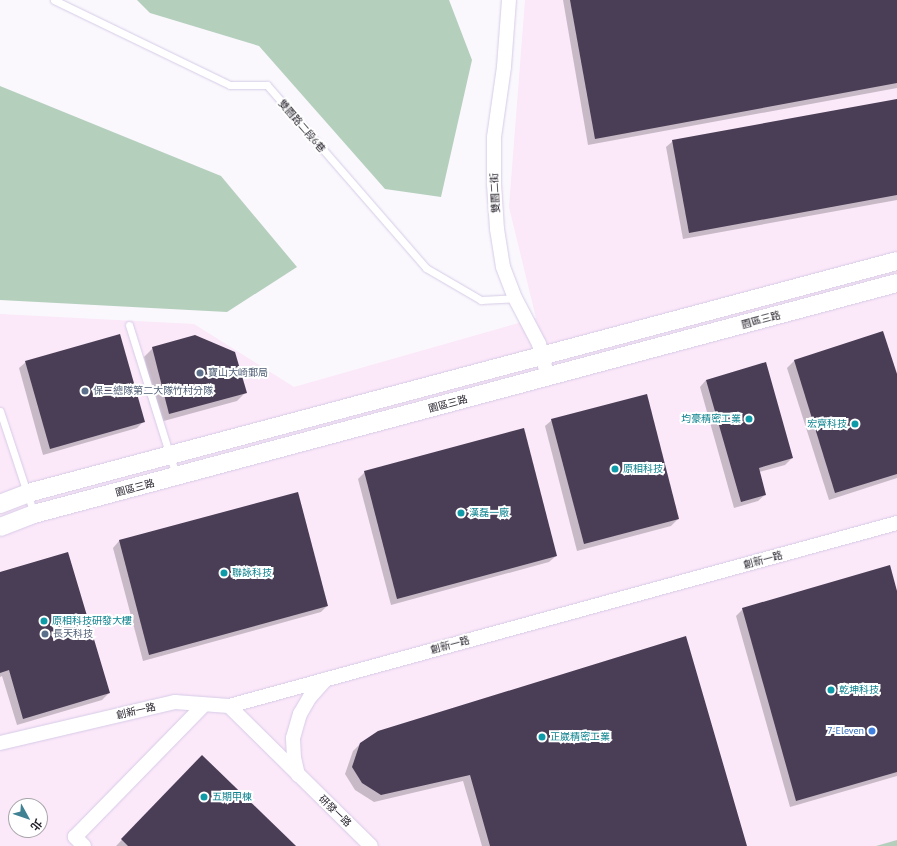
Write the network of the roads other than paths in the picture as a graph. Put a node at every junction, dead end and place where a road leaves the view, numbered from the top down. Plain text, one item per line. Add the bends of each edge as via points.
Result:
1 (54, 0) edge
2 (509, 0) edge
3 (897, 261) edge
4 (897, 283) edge
5 (515, 298) junction
6 (129, 325) dead end
7 (542, 357) junction
8 (548, 377) junction
9 (0, 411) edge
10 (171, 456) junction
11 (176, 477) junction
12 (28, 493) junction
13 (0, 504) edge
14 (34, 514) junction
15 (897, 523) edge
16 (0, 528) edge
17 (326, 679) junction
18 (203, 706) junction
19 (229, 706) junction
20 (0, 743) edge
21 (298, 775) junction
22 (84, 846) edge
23 (371, 846) edge

1 - 5 lane, 雙園路二段6巷 via 230,85 267,85 426,268 480,300
2 - 5 street, 雙園二街 via 504,67 494,137 494,184 503,267
3 - 7 street, 園區三路
4 - 8 street, 園區三路
5 - 7 street, 雙園二街 via 539,344
6 - 10 lane
7 - 8 street, 雙園二街
7 - 10 street, 園區三路
8 - 11 street, 園區三路
9 - 12 lane
10 - 11 lane
10 - 12 street, 園區三路
11 - 14 street, 園區三路
12 - 13 street, 園區三路
12 - 14 lane
14 - 16 street, 園區三路
15 - 17 street, 創新一路
17 - 19 street, 創新一路
17 - 21 street via 310,697 300,714 293,738
18 - 19 street, 創新一路
18 - 20 street, 創新一路 via 174,702
18 - 22 street via 75,837
19 - 21 street, 研發一路
21 - 23 street, 研發一路

